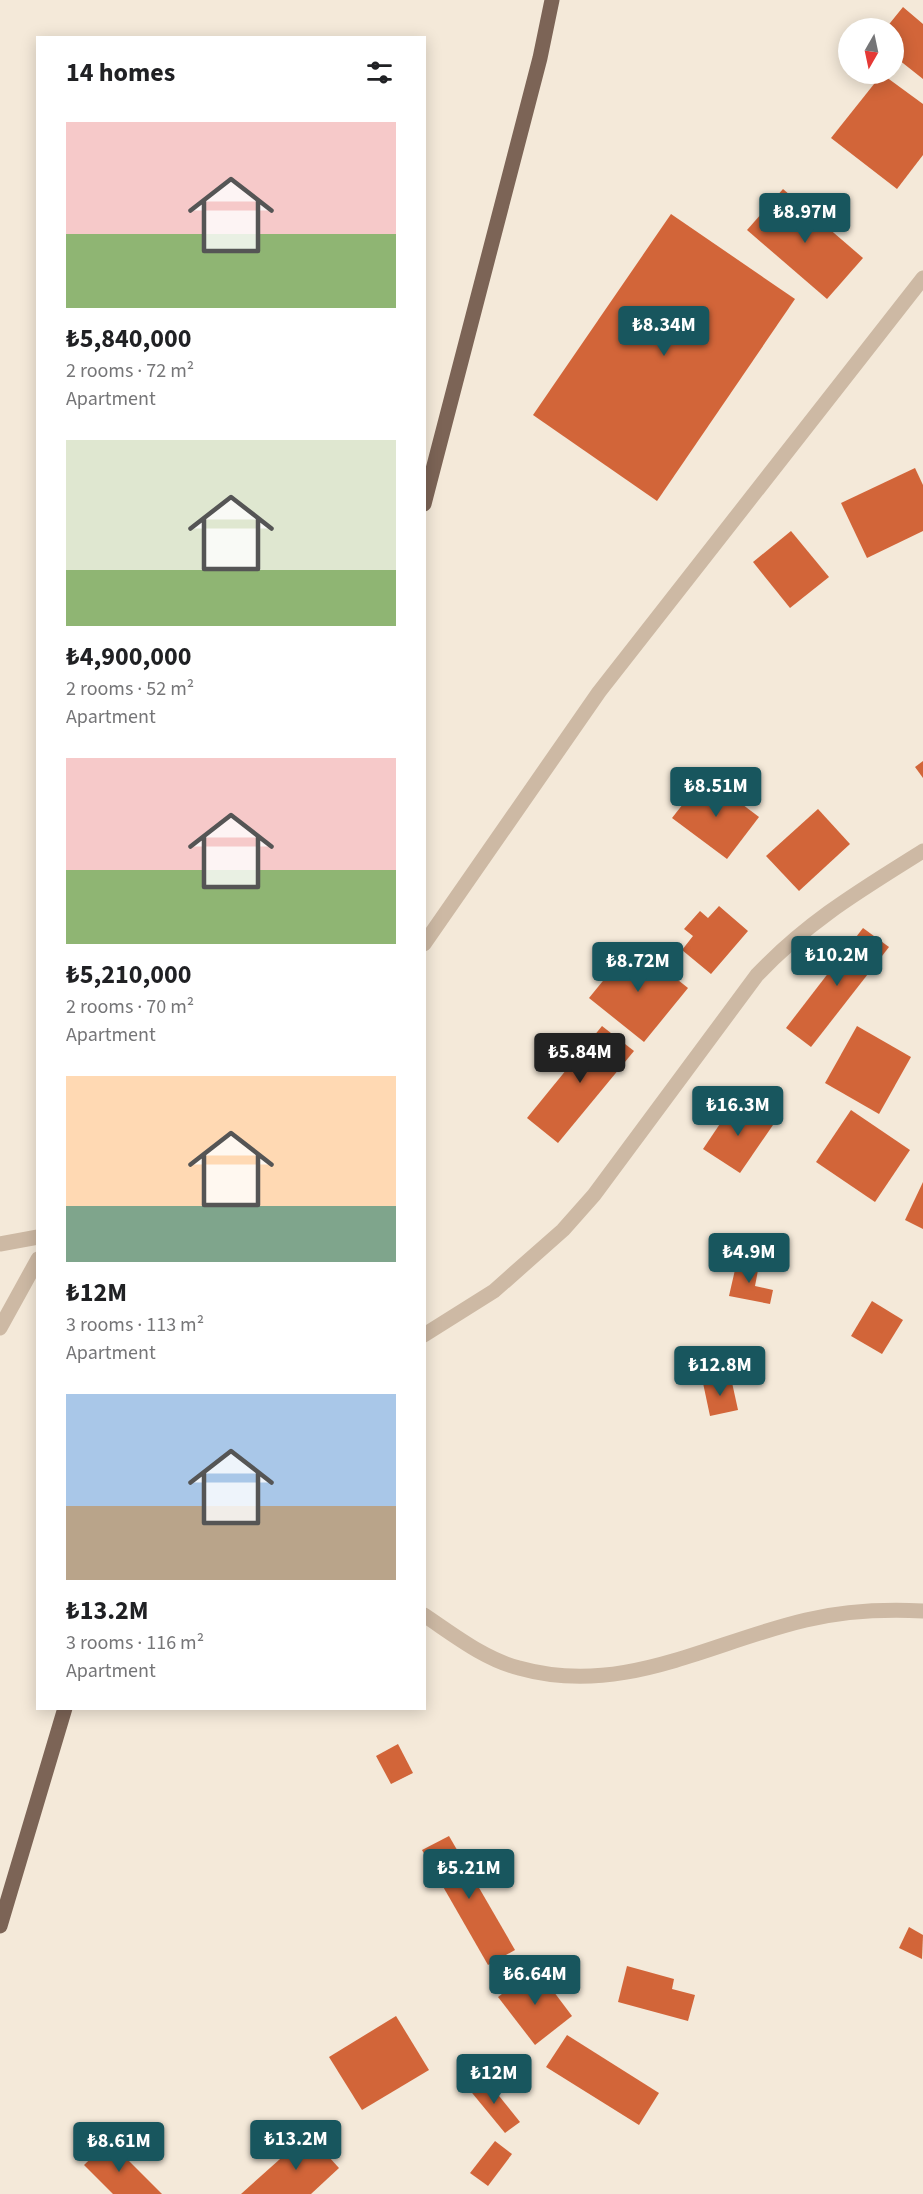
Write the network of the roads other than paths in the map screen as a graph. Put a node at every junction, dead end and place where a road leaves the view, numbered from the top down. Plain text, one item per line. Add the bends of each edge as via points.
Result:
1 (552, 0) edge
2 (923, 278) edge
3 (426, 496) edge
4 (923, 851) edge
5 (426, 941) edge
6 (36, 1237) edge
7 (0, 1244) edge
8 (36, 1263) edge
9 (0, 1328) edge
10 (426, 1334) edge
11 (923, 1611) edge
12 (426, 1616) edge
13 (64, 1710) edge
14 (0, 1926) edge

1 - 3 main road
2 - 5 street via 598,692
4 - 10 street via 813,921 784,947 757,975 594,1195 563,1230 494,1291
6 - 7 street
8 - 9 street
11 - 12 street via 834,1614 634,1673 579,1678 517,1668 484,1654
13 - 14 main road

